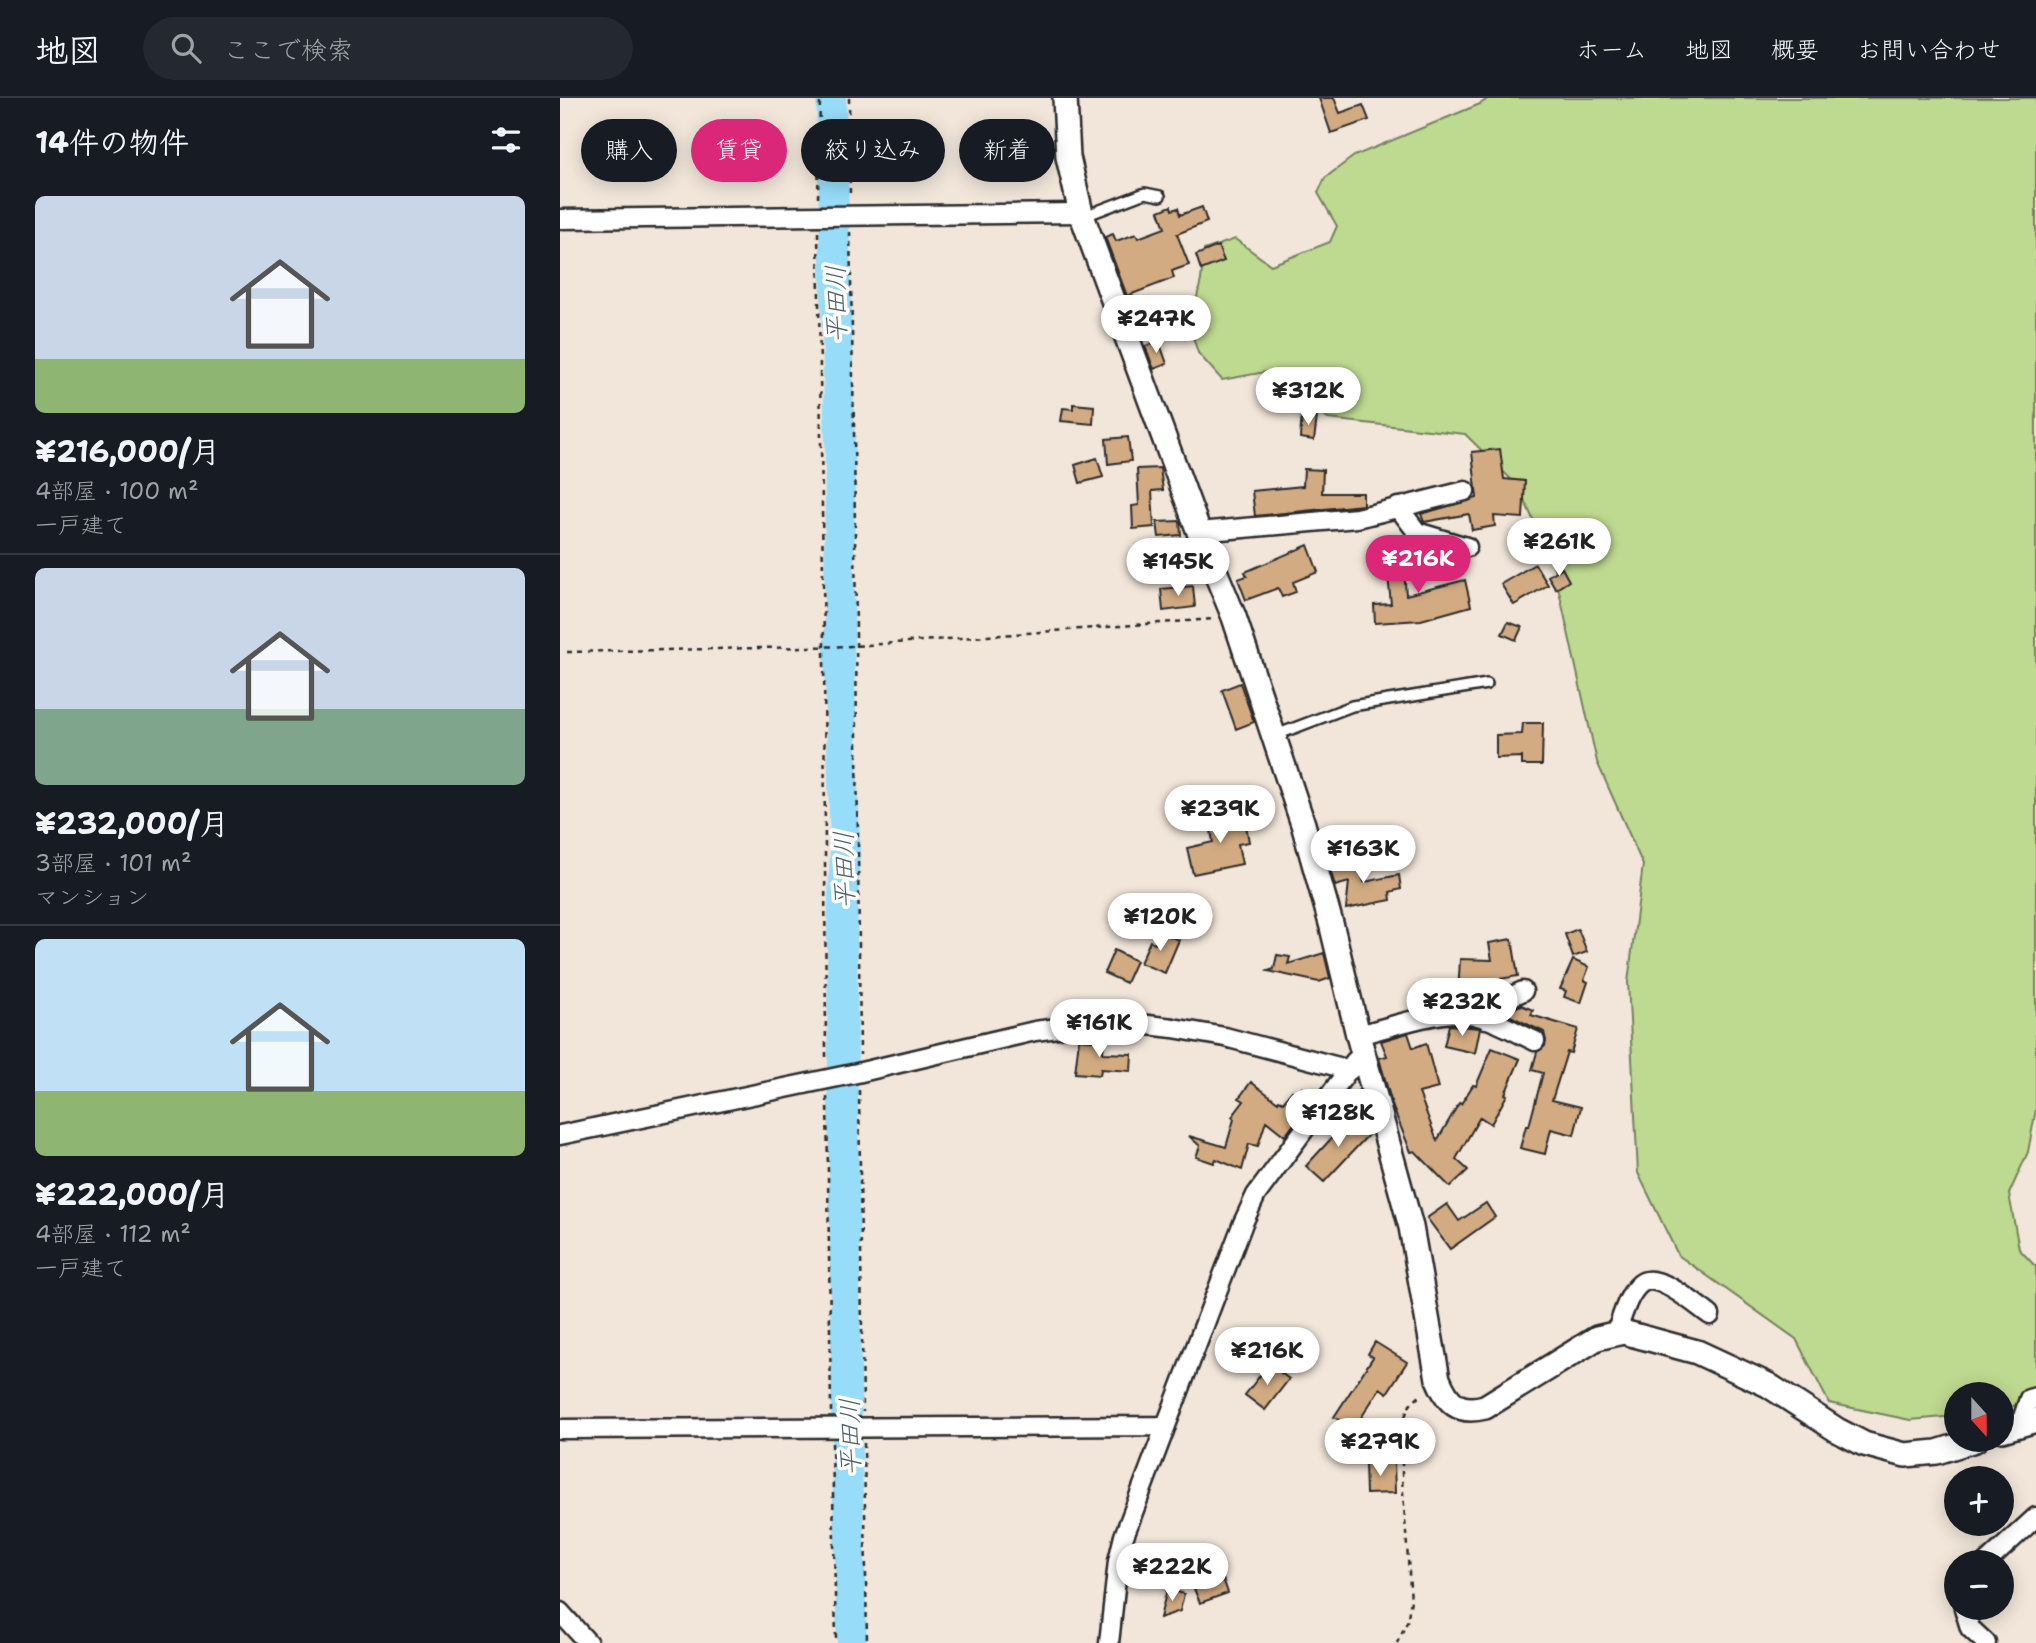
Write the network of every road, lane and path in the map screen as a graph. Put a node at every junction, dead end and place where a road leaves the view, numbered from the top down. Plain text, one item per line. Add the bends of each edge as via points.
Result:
1 (820, 98) edge
2 (849, 98) edge
3 (1065, 98) edge
4 (1160, 196) dead end
5 (1081, 215) junction
6 (819, 217) junction
7 (848, 217) junction
8 (560, 219) edge
9 (1465, 491) dead end
10 (1398, 507) junction
11 (1199, 532) junction
12 (1466, 547) dead end
13 (1234, 617) junction
14 (855, 646) junction
15 (826, 647) junction
16 (567, 652) dead end
17 (1487, 684) dead end
18 (1274, 736) junction
19 (1523, 991) dead end
20 (1486, 1019) junction
21 (1535, 1041) dead end
22 (1360, 1042) junction
23 (1350, 1070) junction
24 (858, 1072) junction
25 (827, 1079) junction
26 (560, 1135) edge
27 (1710, 1315) dead end
28 (1616, 1333) junction
29 (1441, 1385) junction
30 (2036, 1397) edge
31 (2020, 1425) edge
32 (1166, 1426) junction
33 (861, 1427) junction
34 (833, 1428) junction
35 (560, 1429) edge
36 (1944, 1450) edge
37 (2036, 1517) edge
38 (2000, 1550) edge
39 (560, 1612) edge
40 (1968, 1620) edge
41 (588, 1643) edge
42 (836, 1643) edge
43 (867, 1643) edge
44 (1109, 1643) edge
45 (1397, 1643) edge
46 (1986, 1643) edge

1 - 6 path
2 - 7 path
3 - 5 street via 1068,157
4 - 5 lane via 1145,193
5 - 7 street
5 - 11 street
6 - 7 street
6 - 8 street
6 - 15 path
7 - 14 path
9 - 10 street
10 - 11 street via 1357,518
10 - 12 street via 1417,532
11 - 13 street
13 - 14 path
13 - 18 street
14 - 15 path
14 - 24 path
15 - 16 path
15 - 25 path
17 - 18 lane via 1352,706
18 - 22 street via 1310,850
19 - 20 street via 1499,1002
20 - 21 street
20 - 22 street via 1458,1013 1435,1016
22 - 23 street
22 - 29 street via 1411,1227
23 - 24 street via 1225,1037 1131,1023 1035,1031
23 - 32 street via 1256,1195
24 - 25 street
24 - 33 path
25 - 26 street
25 - 34 path
27 - 28 street via 1649,1279 1639,1284 1629,1299
28 - 29 street via 1597,1338 1485,1407 1462,1408
28 - 36 street via 1697,1352 1768,1385 1864,1444 1905,1455
29 - 45 path via 1421,1394 1403,1421 1402,1479 1411,1600
30 - 31 street via 2029,1399
32 - 33 street
32 - 44 street via 1124,1536
33 - 34 street
33 - 43 path
34 - 35 street
34 - 42 path
37 - 38 street
39 - 41 street
40 - 46 street

